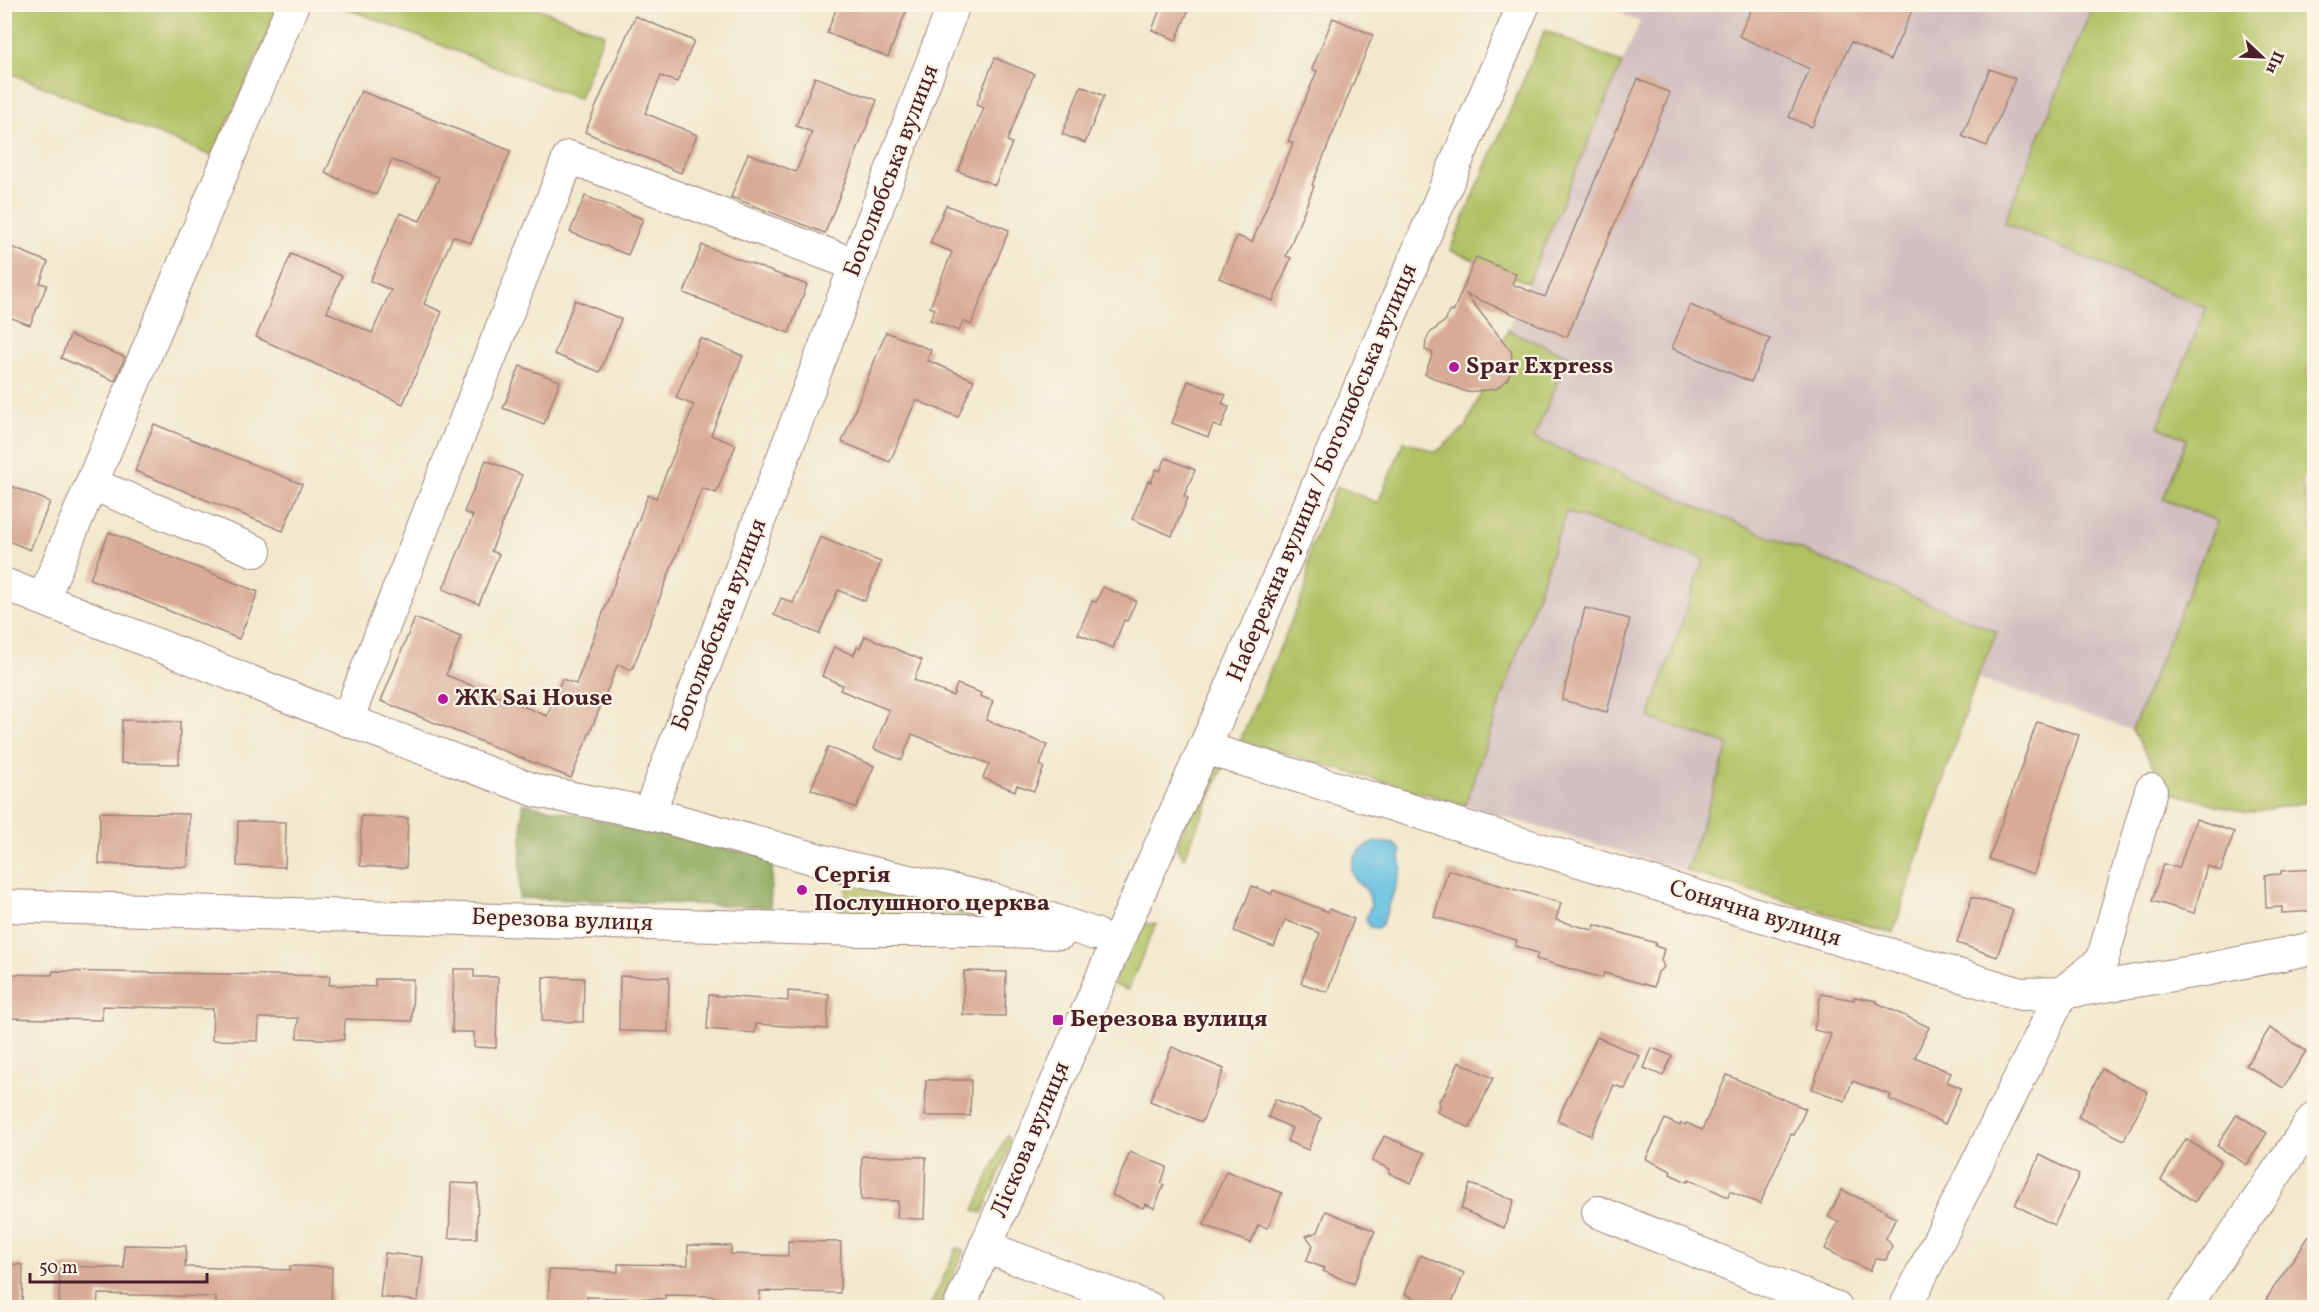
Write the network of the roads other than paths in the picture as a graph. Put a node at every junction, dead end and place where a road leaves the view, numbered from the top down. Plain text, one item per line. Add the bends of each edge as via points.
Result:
1 (293, 4) edge
2 (954, 4) edge
3 (1524, 4) edge
4 (856, 265) junction
5 (92, 484) junction
6 (255, 550) dead end
7 (4, 584) edge
8 (43, 599) junction
9 (347, 720) junction
10 (1204, 748) junction
11 (2151, 790) dead end
12 (649, 813) junction
13 (4, 906) edge
14 (1106, 937) junction
15 (2314, 948) edge
16 (2062, 993) junction
17 (2314, 1118) edge
18 (1598, 1212) dead end
19 (985, 1247) junction
20 (959, 1308) edge
21 (1149, 1308) edge
22 (1836, 1308) edge
23 (1905, 1308) edge
24 (2184, 1308) edge

1 - 5 street
2 - 4 street, Боголюбська вулиця
3 - 10 street, Набережна вулиця / Боголюбська вулиця
4 - 9 street via 569,157
4 - 12 street, Боголюбська вулиця
5 - 6 street
5 - 8 street
7 - 8 street
8 - 9 street
9 - 12 street via 537,791
10 - 14 street, Набережна вулиця / Боголюбська вулиця
10 - 16 street, Сонячна вулиця via 2021,994
11 - 16 street via 2102,961
12 - 14 street via 842,866 991,899
13 - 14 street, Березова вулиця via 976,930
14 - 19 street, Ліскова вулиця
15 - 16 street, Сонячна вулиця
16 - 23 street
17 - 24 street
18 - 22 street
19 - 20 street, Ліскова вулиця
19 - 21 street

